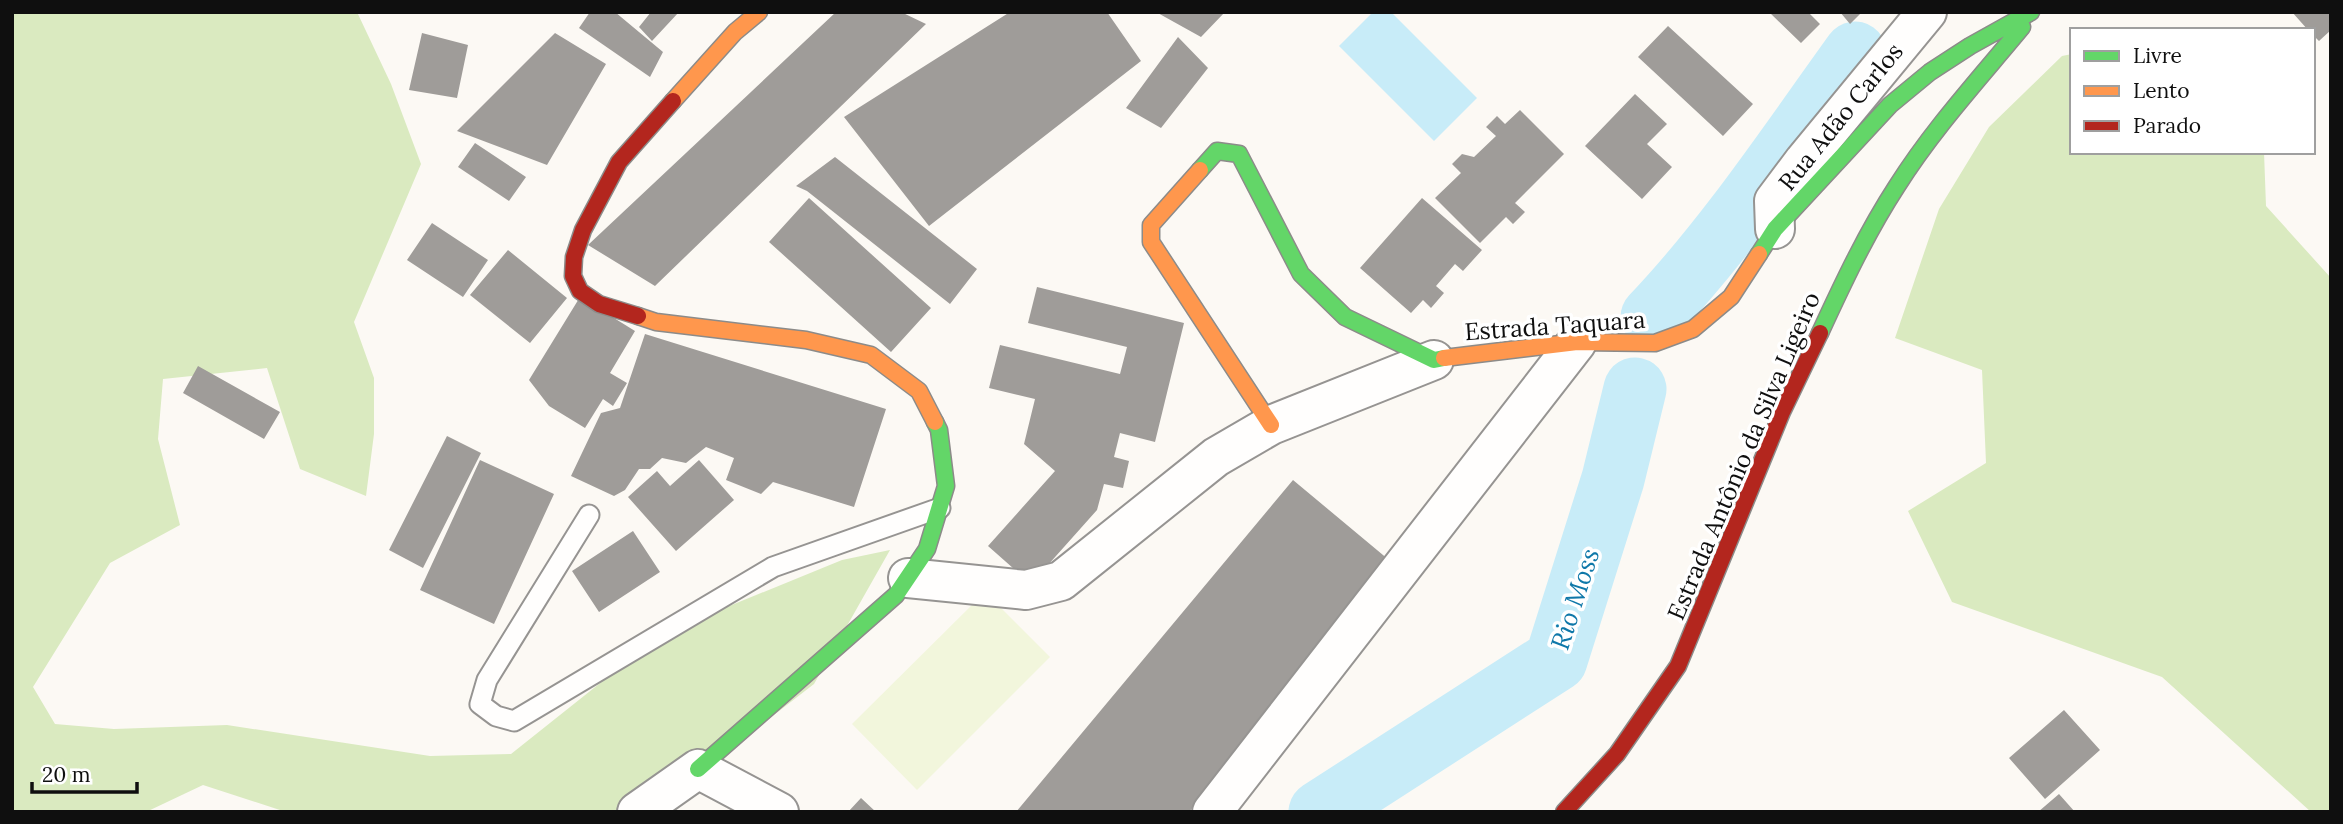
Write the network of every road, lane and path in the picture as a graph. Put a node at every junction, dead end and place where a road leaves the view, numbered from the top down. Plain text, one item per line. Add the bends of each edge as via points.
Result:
1 (759, 12) edge
2 (1927, 12) edge
3 (2033, 12) edge
4 (1775, 229) junction
5 (1577, 342) junction
6 (1434, 360) junction
7 (1270, 425) junction
8 (940, 508) junction
9 (589, 515) dead end
10 (908, 578) junction
11 (698, 769) junction
12 (637, 812) edge
13 (779, 812) edge
14 (1212, 812) edge
15 (1564, 812) edge

1 - 8 street via 735,32 619,163 583,230 573,276 580,291 599,303 656,322 806,340 871,355 919,391 939,430 946,486
2 - 4 street, Rua Adão Carlos via 1774,201
3 - 4 street, Estrada Taquara via 1930,72 1890,105
3 - 15 street, Estrada Antônio da Silva Ligeiro via 1948,114 1896,187 1782,412 1678,666 1617,754
4 - 5 street, Estrada Taquara via 1731,297 1693,329 1655,343
5 - 6 street, Estrada Taquara
5 - 14 street
6 - 7 street
6 - 7 street, Estrada Taquara via 1345,317 1301,274 1239,154 1217,151 1151,226 1151,242
7 - 10 street via 1216,457 1061,581 1026,590
8 - 9 lane via 773,567 514,721 496,716 480,704 487,680
8 - 10 street via 928,549
10 - 11 street via 896,595
11 - 12 street
11 - 13 street

